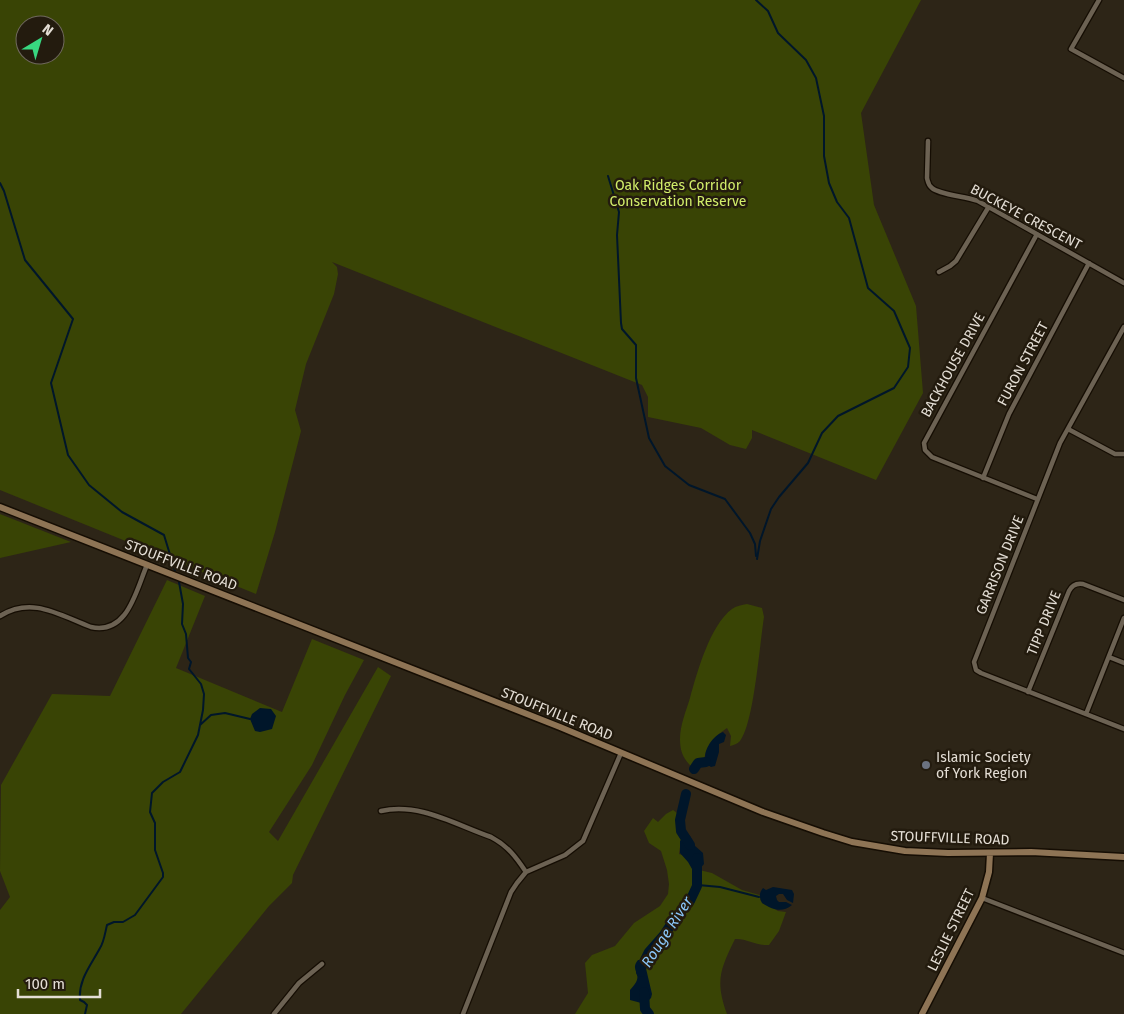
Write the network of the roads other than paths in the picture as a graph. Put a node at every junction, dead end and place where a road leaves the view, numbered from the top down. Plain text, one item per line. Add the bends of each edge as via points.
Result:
1 (1099, 0) edge
2 (1124, 77) edge
3 (928, 140) dead end
4 (988, 208) junction
5 (1037, 234) junction
6 (1089, 263) junction
7 (939, 272) dead end
8 (1124, 283) edge
9 (1124, 327) edge
10 (1068, 429) junction
11 (1124, 454) edge
12 (983, 478) junction
13 (1038, 499) junction
14 (0, 507) edge
15 (146, 565) junction
16 (1124, 600) edge
17 (0, 616) edge
18 (1124, 618) edge
19 (1109, 656) junction
20 (1124, 663) edge
21 (1028, 692) junction
22 (1086, 714) junction
23 (1124, 728) edge
24 (621, 753) junction
25 (381, 811) dead end
26 (990, 853) junction
27 (1124, 857) edge
28 (526, 872) junction
29 (982, 898) junction
30 (1124, 953) edge
31 (322, 964) dead end
32 (274, 1014) edge
33 (463, 1014) edge
34 (922, 1014) edge

1 - 2 street via 1071,49
3 - 4 street, BUCKEYE CRESCENT via 927,178 930,187 968,197
4 - 5 street, BUCKEYE CRESCENT
4 - 7 street via 956,261
5 - 6 street, BUCKEYE CRESCENT
5 - 12 street, BACKHOUSE DRIVE via 924,443 932,457
6 - 8 street, BUCKEYE CRESCENT
6 - 12 street, FURON STREET via 1009,414
9 - 10 street, GARRISON DRIVE
10 - 11 street via 1115,454
10 - 13 street, GARRISON DRIVE
12 - 13 street
13 - 21 street, GARRISON DRIVE via 974,662 980,673
14 - 15 main road, STOUFFVILLE ROAD
15 - 17 street via 124,616 106,627 90,627 36,607 16,608
15 - 24 main road, STOUFFVILLE ROAD
16 - 21 street, TIPP DRIVE via 1083,584 1071,588
18 - 19 street
19 - 20 street
19 - 22 street
21 - 22 street, GARRISON DRIVE
22 - 23 street, GARRISON DRIVE
24 - 26 main road, STOUFFVILLE ROAD via 792,823 852,842 905,851
24 - 28 street via 583,841 565,855
25 - 28 street via 410,808 491,837 509,848
26 - 27 main road, STOUFFVILLE ROAD
26 - 29 main road, LESLIE STREET
28 - 33 street via 511,892
29 - 30 street
29 - 34 main road, LESLIE STREET
31 - 32 street via 299,983

